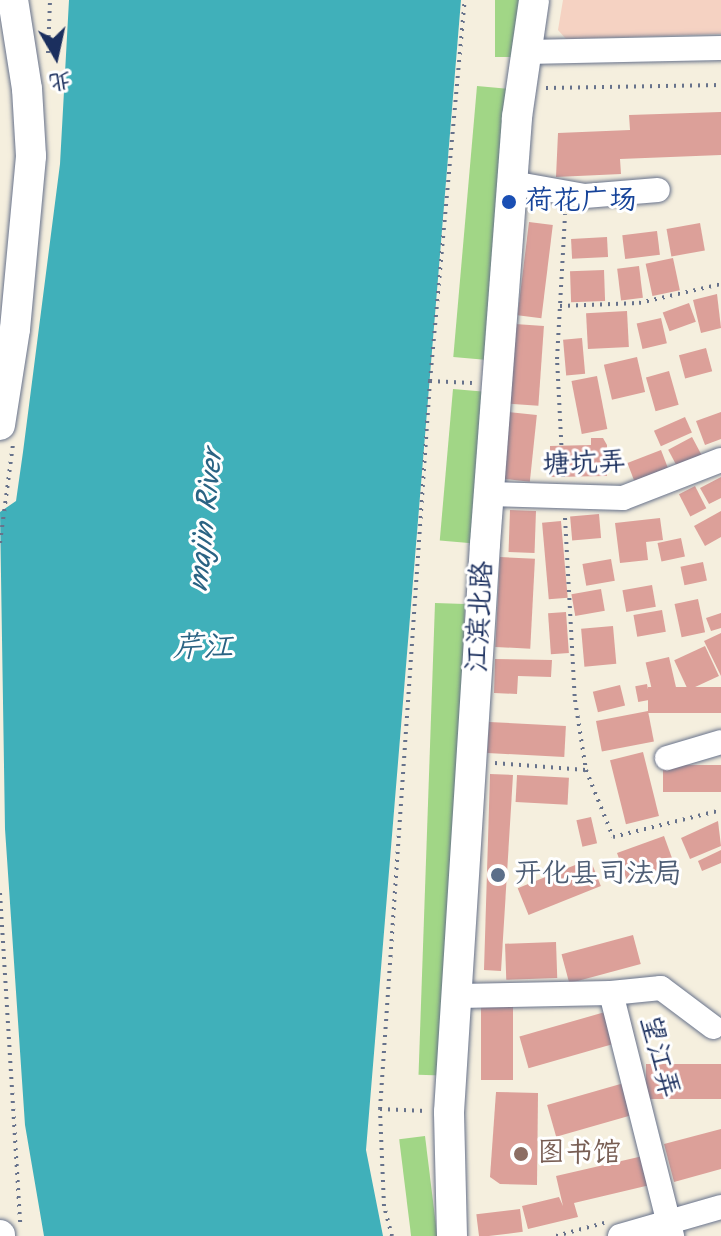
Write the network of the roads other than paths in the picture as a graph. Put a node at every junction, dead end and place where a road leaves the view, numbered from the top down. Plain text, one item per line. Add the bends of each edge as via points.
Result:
1 (13, 0) edge
2 (534, 0) edge
3 (721, 48) edge
4 (526, 52) junction
5 (512, 183) junction
6 (658, 190) dead end
7 (0, 425) edge
8 (721, 460) edge
9 (490, 494) junction
10 (721, 742) edge
11 (667, 758) dead end
12 (611, 993) junction
13 (459, 996) junction
14 (713, 1027) dead end
15 (721, 1207) edge
16 (670, 1229) edge
17 (452, 1236) edge
18 (620, 1236) edge

1 - 7 main road via 31,156
2 - 4 main road, 江滨北路
3 - 4 street
4 - 5 main road, 江滨北路
5 - 6 street via 585,196
5 - 9 main road, 江滨北路
8 - 9 street, 塘坑弄 via 623,498
9 - 13 main road, 江滨北路
10 - 11 street
12 - 13 street, 望江弄
12 - 14 street via 661,988
12 - 16 street, 望江弄
13 - 17 main road, 江滨北路 via 446,1169
15 - 16 street
16 - 18 street

